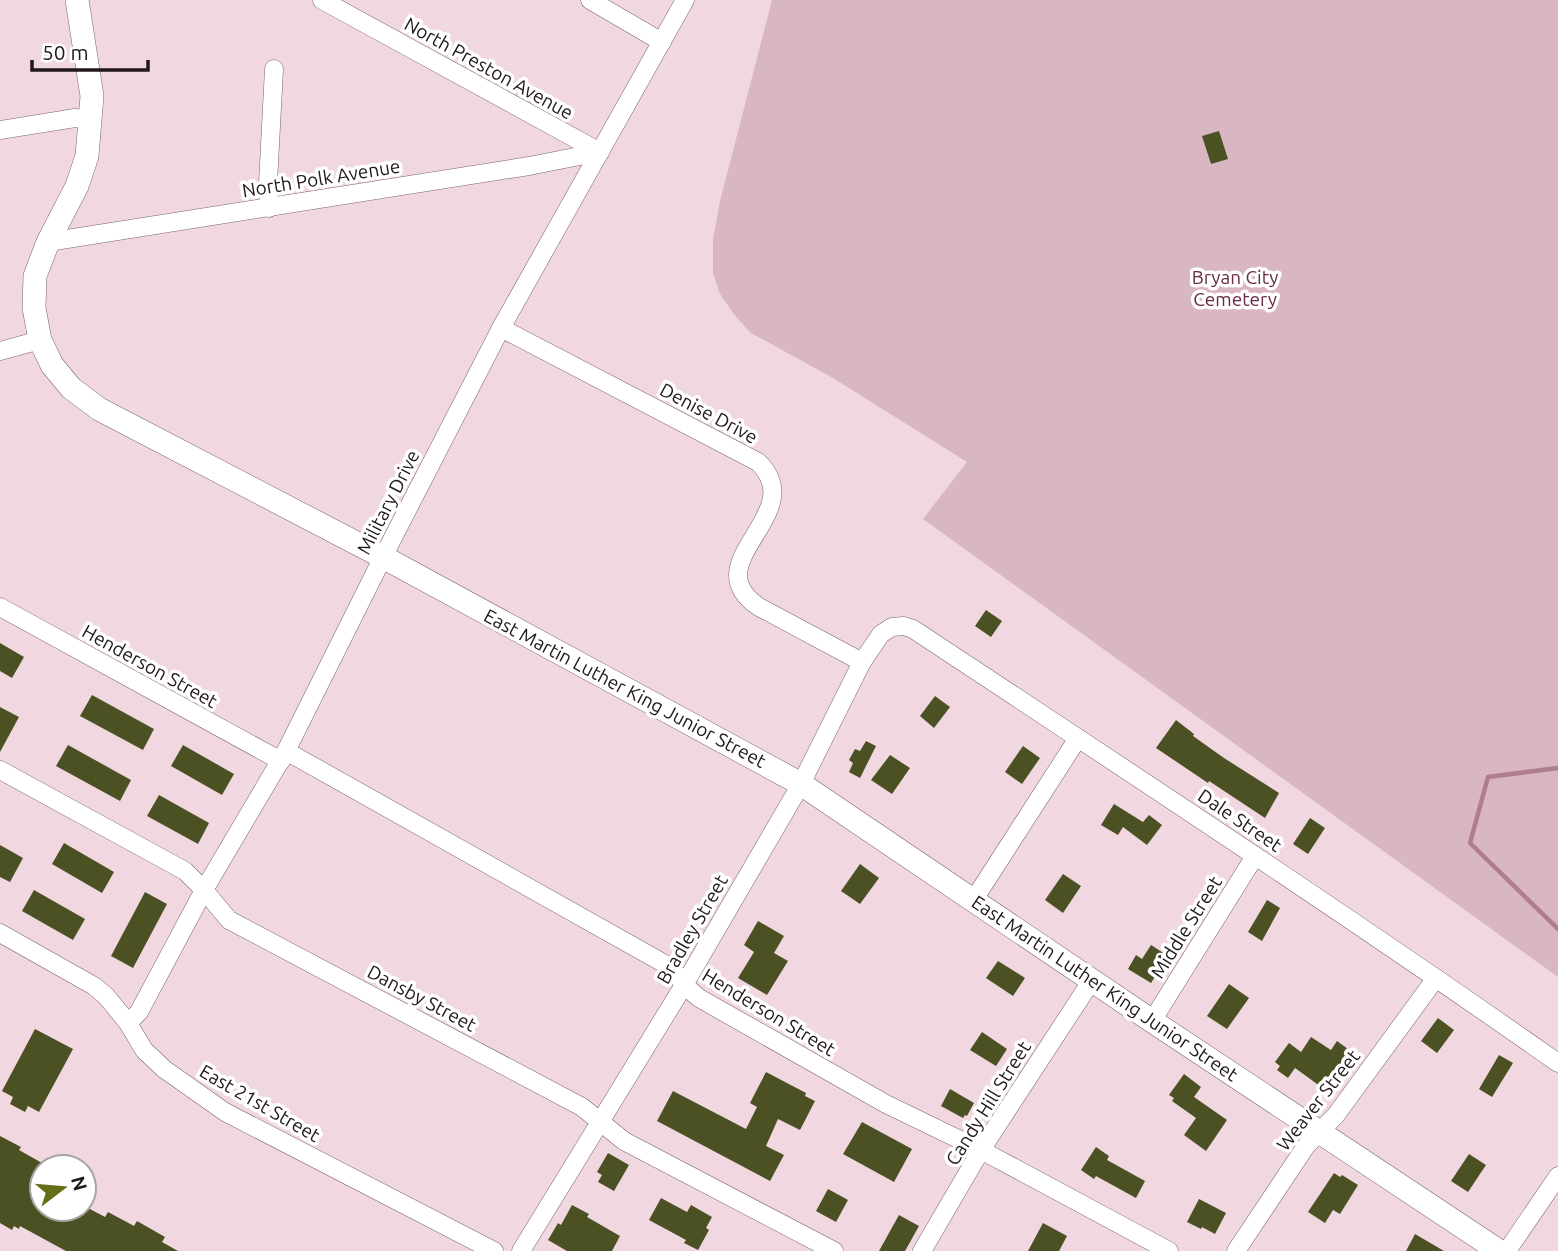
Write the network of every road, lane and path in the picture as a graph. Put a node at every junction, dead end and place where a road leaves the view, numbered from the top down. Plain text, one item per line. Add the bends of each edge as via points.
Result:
1 (77, 0) edge
2 (322, 0) edge
3 (590, 0) edge
4 (685, 0) edge
5 (662, 42) junction
6 (274, 69) dead end
7 (91, 120) junction
8 (0, 130) edge
9 (600, 152) junction
10 (269, 208) junction
11 (48, 242) junction
12 (501, 328) junction
13 (40, 340) junction
14 (0, 351) edge
15 (383, 557) junction
16 (0, 607) edge
17 (892, 627) joint
18 (862, 662) junction
19 (1078, 738) junction
20 (283, 756) junction
21 (0, 770) edge
22 (801, 783) junction
23 (1255, 856) junction
24 (204, 890) junction
25 (973, 901) junction
26 (0, 933) edge
27 (1436, 978) junction
28 (1092, 980) junction
29 (684, 985) junction
30 (1152, 1021) junction
31 (128, 1023) junction
32 (1558, 1063) edge
33 (600, 1120) junction
34 (1320, 1131) junction
35 (981, 1150) junction
36 (1558, 1176) edge
37 (494, 1251) edge
38 (521, 1251) edge
39 (834, 1251) edge
40 (922, 1251) edge
41 (1169, 1251) edge
42 (1236, 1251) edge
43 (1499, 1251) edge
44 (1507, 1251) edge

1 - 7 street, East Martin Luther King Junior Street via 92,96
2 - 9 street, North Preston Avenue
3 - 5 street
4 - 5 street, Military Drive
5 - 9 street, Military Drive
6 - 10 street
7 - 8 street via 75,118
7 - 11 street, East Martin Luther King Junior Street via 87,156 77,186
9 - 10 street, North Polk Avenue
9 - 12 street, Military Drive
10 - 11 street, North Polk Avenue
11 - 13 street, East Martin Luther King Junior Street via 35,276
12 - 15 street, Military Drive
12 - 18 street, Denise Drive via 758,462 770,479 772,496 738,570 741,590 759,607
13 - 14 street
13 - 15 street, East Martin Luther King Junior Street via 65,381 99,409
15 - 20 street, Military Drive
15 - 22 street, East Martin Luther King Junior Street
16 - 20 street, Henderson Street
17 - 18 street, Bradley Street via 881,634
17 - 19 street, Dale Street via 913,629
18 - 22 street, Bradley Street
19 - 23 street, Dale Street
19 - 25 street
20 - 24 street, Military Drive
20 - 29 street, Henderson Street via 672,968
21 - 24 street, Dansby Street via 185,870
22 - 25 street, East Martin Luther King Junior Street
22 - 29 street, Bradley Street
23 - 27 street, Dale Street
23 - 30 street, Middle Street
24 - 31 street, Military Drive via 139,1012
24 - 33 street, Dansby Street via 229,920
25 - 28 street, East Martin Luther King Junior Street
26 - 31 street, East 21st Street via 94,986
27 - 32 street, Dale Street
27 - 34 street, Weaver Street
28 - 30 street, East Martin Luther King Junior Street
28 - 35 street, Candy Hill Street
29 - 33 street, Bradley Street
29 - 35 street, Henderson Street via 699,998 886,1104
30 - 34 street, East Martin Luther King Junior Street
31 - 37 street, East 21st Street via 144,1050 164,1069 225,1112
33 - 38 street, Bradley Street
33 - 39 street, Dansby Street via 624,1141
34 - 42 street, Weaver Street
34 - 43 street, East Martin Luther King Junior Street
35 - 40 street, Candy Hill Street
35 - 41 street, Henderson Street
36 - 44 street

